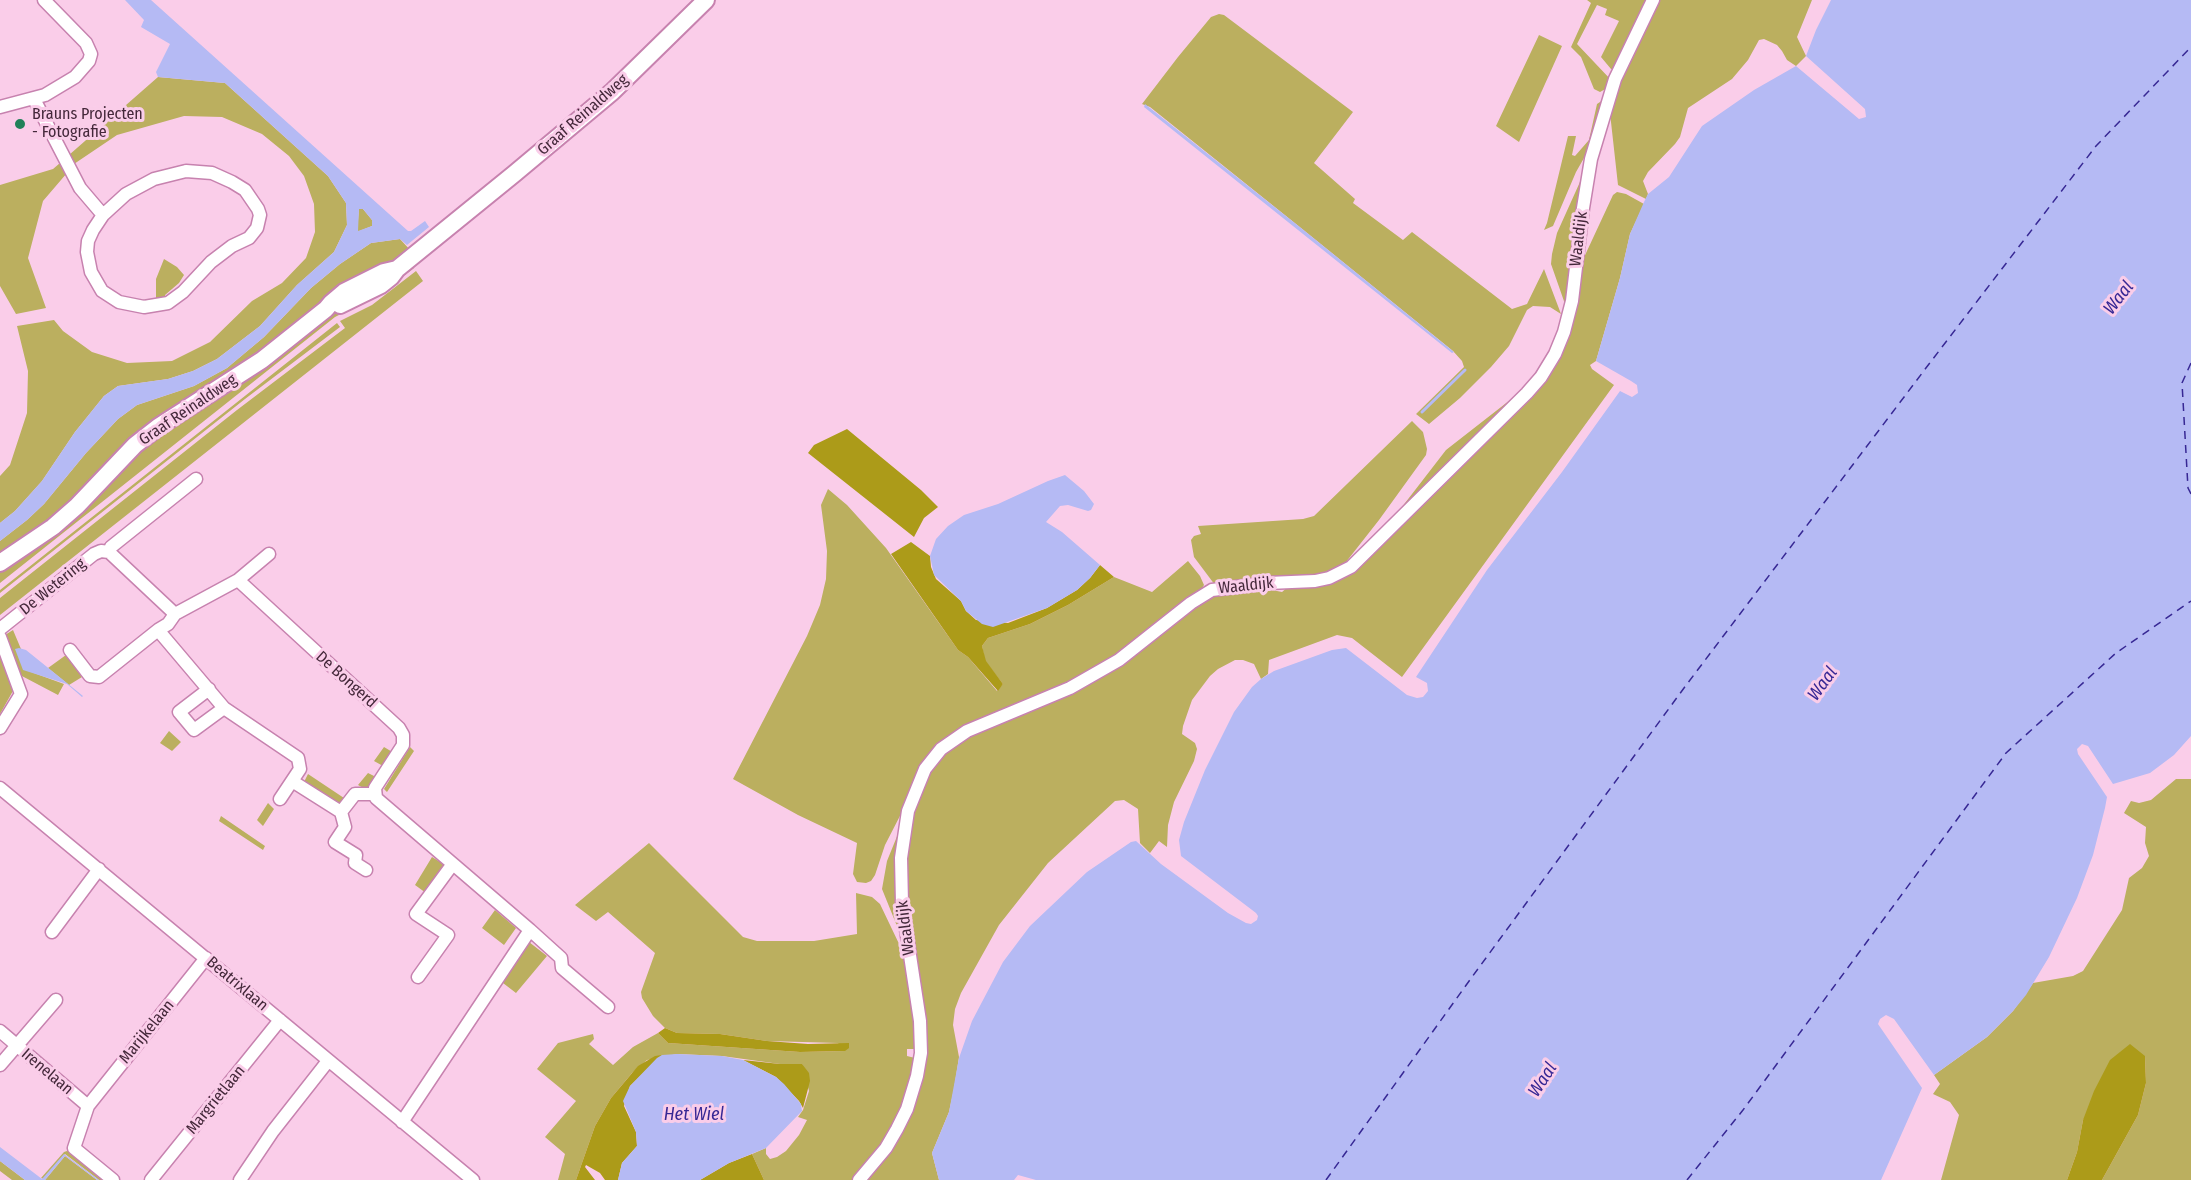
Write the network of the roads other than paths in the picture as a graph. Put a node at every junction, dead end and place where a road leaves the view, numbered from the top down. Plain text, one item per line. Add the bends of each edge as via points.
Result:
1 (44, 0) edge
2 (706, 0) edge
3 (1653, 0) edge
4 (34, 99) junction
5 (0, 107) edge
6 (103, 215) junction
7 (196, 479) dead end
8 (109, 552) junction
9 (268, 554) dead end
10 (0, 563) edge
11 (238, 580) junction
12 (175, 614) junction
13 (0, 629) edge
14 (158, 630) junction
15 (0, 637) edge
16 (70, 650) dead end
17 (209, 689) junction
18 (224, 708) junction
19 (0, 728) edge
20 (292, 781) junction
21 (1, 792) edge
22 (374, 794) junction
23 (280, 799) dead end
24 (341, 812) junction
25 (452, 865) junction
26 (99, 869) junction
27 (366, 870) dead end
28 (530, 930) junction
29 (52, 932) dead end
30 (207, 958) junction
31 (418, 977) dead end
32 (56, 1000) dead end
33 (608, 1007) dead end
34 (280, 1020) junction
35 (0, 1031) edge
36 (16, 1045) junction
37 (328, 1061) junction
38 (0, 1065) edge
39 (88, 1106) junction
40 (402, 1122) junction
41 (113, 1180) edge
42 (151, 1180) edge
43 (240, 1180) edge
44 (473, 1180) edge
45 (859, 1180) edge

1 - 4 street via 92,54 75,77
2 - 10 main road, Graaf Reinaldweg via 612,92 381,285 326,309 245,372 158,427 53,527
3 - 45 street, Waaldijk via 1616,79 1591,159 1572,301 1564,332 1541,377 1520,400 1365,555 1341,573 1315,581 1212,590 1096,674 967,731 933,758 908,811 901,858 902,903 920,1021 917,1076 897,1129
4 - 5 street
4 - 6 street via 80,188
6 - 6 street via 88,246 94,279 113,298 144,307 176,298 211,262 254,234 260,215 253,200 240,187 222,177 193,171 163,176 145,184 126,194
7 - 8 street, De Wetering
8 - 12 street
8 - 13 street, De Wetering via 94,554
9 - 11 street
11 - 12 street
11 - 22 street, De Bongerd via 399,728 403,739 401,751
12 - 14 street
14 - 16 street via 99,677 90,675
14 - 17 street
15 - 19 street via 21,694
17 - 18 street
17 - 18 street via 179,712 194,730
18 - 20 street via 298,758 300,770
20 - 23 street
20 - 24 street
21 - 26 street, Beatrixlaan
22 - 24 street via 355,794
22 - 25 street
24 - 27 street via 345,827 335,842 356,855 355,863
25 - 28 street
25 - 31 street via 416,914 448,935
26 - 29 street
26 - 30 street, Beatrixlaan
28 - 33 street via 561,958 562,968
28 - 40 street
30 - 34 street, Beatrixlaan
30 - 39 street, Marijkelaan
32 - 36 street, Irenelaan
34 - 37 street, Beatrixlaan
34 - 42 street, Margrietlaan
35 - 36 street, Irenelaan
36 - 38 street, Irenelaan
36 - 39 street, Irenelaan
37 - 40 street, Beatrixlaan
37 - 43 street
39 - 41 street, Irenelaan via 74,1148
40 - 44 street, Beatrixlaan

